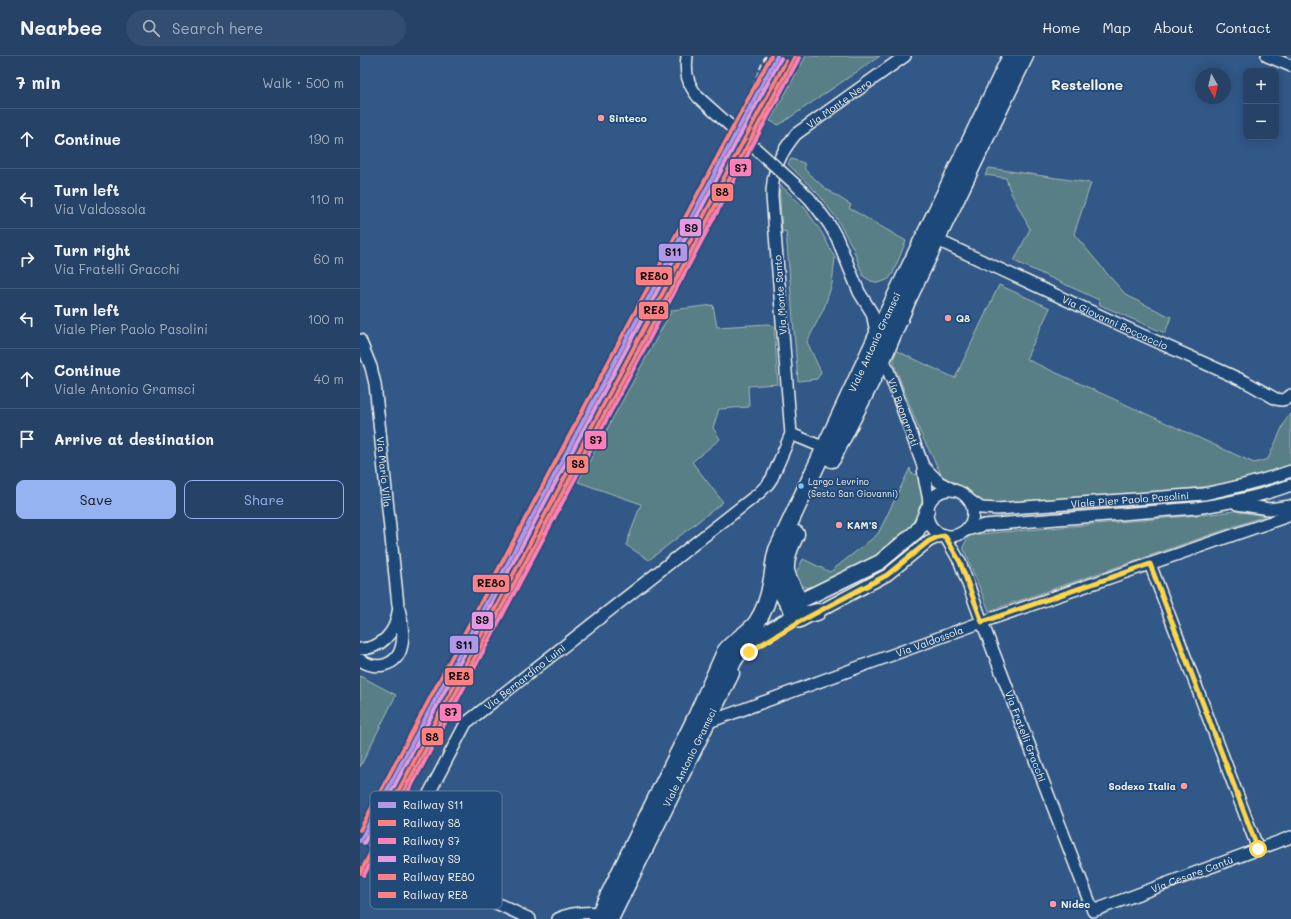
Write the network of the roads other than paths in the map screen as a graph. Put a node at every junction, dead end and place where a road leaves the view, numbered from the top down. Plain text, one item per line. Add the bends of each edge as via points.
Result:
1 (687, 56) edge
2 (905, 56) edge
3 (1011, 56) edge
4 (1026, 56) edge
5 (1267, 56) edge
6 (1291, 66) edge
7 (780, 158) joint
8 (937, 240) junction
9 (877, 338) junction
10 (360, 340) edge
11 (883, 358) junction
12 (1291, 395) edge
13 (791, 434) junction
14 (825, 448) junction
15 (923, 466) junction
16 (1291, 471) edge
17 (1291, 485) edge
18 (955, 490) junction
19 (968, 499) junction
20 (1226, 504) junction
21 (928, 506) junction
22 (1291, 506) edge
23 (1291, 515) edge
24 (965, 532) junction
25 (945, 536) junction
26 (777, 550) junction
27 (960, 562) junction
28 (1150, 564) junction
29 (398, 605) junction
30 (796, 607) junction
31 (817, 612) joint
32 (982, 622) junction
33 (749, 630) junction
34 (360, 649) edge
35 (360, 660) edge
36 (706, 723) junction
37 (430, 791) edge
38 (1291, 837) edge
39 (1258, 849) junction
40 (502, 905) edge
41 (1093, 911) joint
42 (603, 917) edge
43 (530, 919) edge
44 (558, 919) edge

1 - 9 street, Via Buonarroti, bridge via 686,67 690,88 796,185 829,224 859,292 872,313
2 - 7 street, Via Monte Nero via 796,134
3 - 9 main road, Viale Antonio Gramsci
4 - 8 main road, Viale Antonio Gramsci
5 - 6 street
7 - 13 street, Via Monte Santo via 773,177 772,196
8 - 11 main road, Viale Antonio Gramsci
8 - 12 street, Via Giovanni Boccaccio via 1246,382 1276,399 1286,399
9 - 11 street, Via Buonarroti
9 - 14 main road, Viale Antonio Gramsci
10 - 29 street, Via Mario Villa via 372,367 375,384
11 - 15 street, Via Buonarroti
11 - 30 main road, Viale Antonio Gramsci via 788,551 786,571
13 - 14 street
13 - 37 street, Via Bernardino Luini via 772,478 763,489 466,723
14 - 26 main road, Viale Antonio Gramsci
15 - 18 street, Via Buonarroti via 939,482
15 - 21 street, Via Buonarroti
16 - 19 street, Viale Pier Paolo Pasolini via 1265,480 1204,494 997,509 981,508
17 - 20 street, Viale Pier Paolo Pasolini via 1264,495
18 - 19 street
18 - 21 street via 940,492
19 - 24 street via 972,504 973,515 971,524
20 - 22 street, Viale Pier Paolo Pasolini via 1269,509
20 - 24 street, Viale Pier Paolo Pasolini via 984,525
21 - 25 street via 927,520 936,533
21 - 30 street via 917,531 880,562
23 - 28 street, Via Valdossola
24 - 25 street
24 - 27 street, Via Fratelli Gracchi via 959,547
25 - 27 street, Via Fratelli Gracchi
25 - 31 street via 929,541 887,575
26 - 30 main road via 777,574 782,592
26 - 33 main road, Viale Antonio Gramsci via 768,597 759,618
27 - 32 street, Via Fratelli Gracchi
28 - 32 street, Via Valdossola
28 - 39 street
29 - 34 street, Via Mario Villa via 396,624 388,636 376,646
29 - 35 street, Via Mario Villa via 403,626 399,653 394,660 383,666 375,666
30 - 31 main road via 806,614
30 - 33 main road, Viale Antonio Gramsci
30 - 36 main road, Viale Antonio Gramsci via 792,618 754,642 734,660
32 - 36 street, Via Valdossola
32 - 41 street, Via Fratelli Gracchi
33 - 42 main road, Viale Antonio Gramsci via 725,652
36 - 42 main road, Viale Antonio Gramsci
38 - 39 street, Via Cesare Cantù
39 - 41 street, Via Cesare Cantù
40 - 43 street, Via Bernardino Luini
42 - 44 street via 585,912

